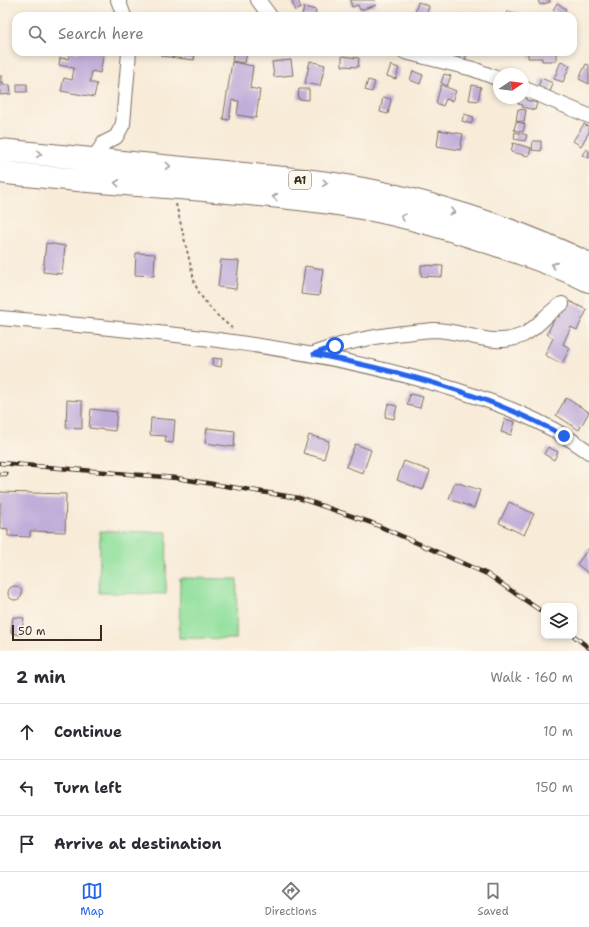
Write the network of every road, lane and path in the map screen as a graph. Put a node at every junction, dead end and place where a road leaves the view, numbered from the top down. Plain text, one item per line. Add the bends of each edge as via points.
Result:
1 (118, 0) edge
2 (258, 0) edge
3 (122, 12) edge
4 (267, 12) edge
5 (129, 56) edge
6 (421, 56) edge
7 (493, 77) edge
8 (529, 91) edge
9 (589, 116) edge
10 (0, 150) edge
11 (93, 159) junction
12 (0, 172) edge
13 (169, 188) junction
14 (589, 264) edge
15 (589, 281) edge
16 (562, 304) dead end
17 (0, 318) edge
18 (252, 345) junction
19 (314, 354) junction
20 (589, 452) edge

1 - 3 street
2 - 4 street
5 - 11 street via 123,124 116,137 104,143
6 - 7 street
8 - 9 street
10 -> 11 highway, A1
11 -> 14 highway, A1 via 341,185 400,197 479,219
13 -> 12 highway, A1
15 -> 13 highway, A1 via 544,261 485,241 390,214 338,204
13 - 18 path via 180,215 199,294 215,314
16 - 19 street via 524,334 512,339 494,341 433,330 345,342
17 - 18 street
18 - 19 street
19 - 20 street via 386,369 480,397 544,424

